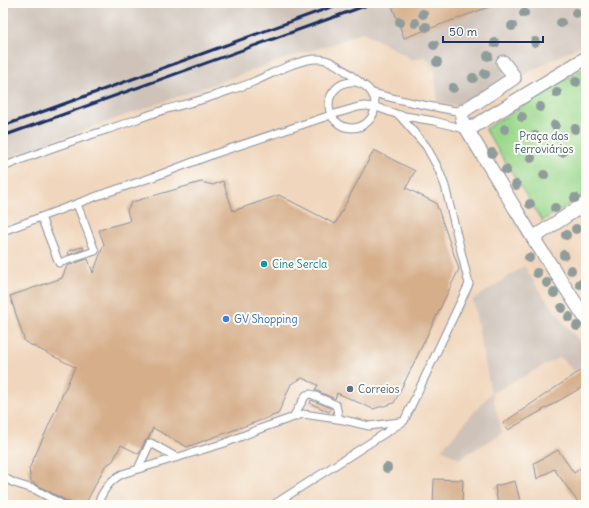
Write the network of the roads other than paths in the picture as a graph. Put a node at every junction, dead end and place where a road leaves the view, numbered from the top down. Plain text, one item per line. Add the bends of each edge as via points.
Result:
1 (586, 58) edge
2 (503, 62) dead end
3 (361, 83) junction
4 (373, 93) junction
5 (376, 107) junction
6 (462, 112) junction
7 (330, 115) junction
8 (399, 115) junction
9 (468, 130) junction
10 (3, 167) edge
11 (586, 203) edge
12 (78, 204) junction
13 (41, 217) junction
14 (3, 231) edge
15 (533, 238) junction
16 (586, 319) edge
17 (293, 417) junction
18 (339, 419) junction
19 (404, 421) junction
20 (176, 457) junction
21 (138, 469) junction
22 (3, 477) edge
23 (63, 505) edge
24 (98, 505) edge
25 (273, 505) edge

1 - 9 street
2 - 6 street via 514,78
3 - 4 lane
3 - 7 lane via 345,82 332,92 328,107
3 - 10 lane via 328,61 307,60 252,83 50,148
4 - 5 lane
4 - 6 lane
5 - 7 lane via 364,106
5 - 7 lane via 366,124 352,129 340,125
5 - 8 lane
6 - 9 street
7 - 12 lane
8 - 9 lane
8 - 19 lane via 426,146 446,186 469,284
9 - 15 street
11 - 15 street
12 - 13 lane
12 - 13 lane via 95,251 59,263
13 - 14 lane
15 - 16 street
17 - 18 lane via 303,414
17 - 18 lane via 306,395 311,394 336,405
17 - 20 lane via 225,443
18 - 19 lane via 365,426
19 - 25 lane
20 - 21 lane
20 - 21 lane via 150,443
21 - 24 lane via 111,481 102,493
22 - 23 lane via 36,490

